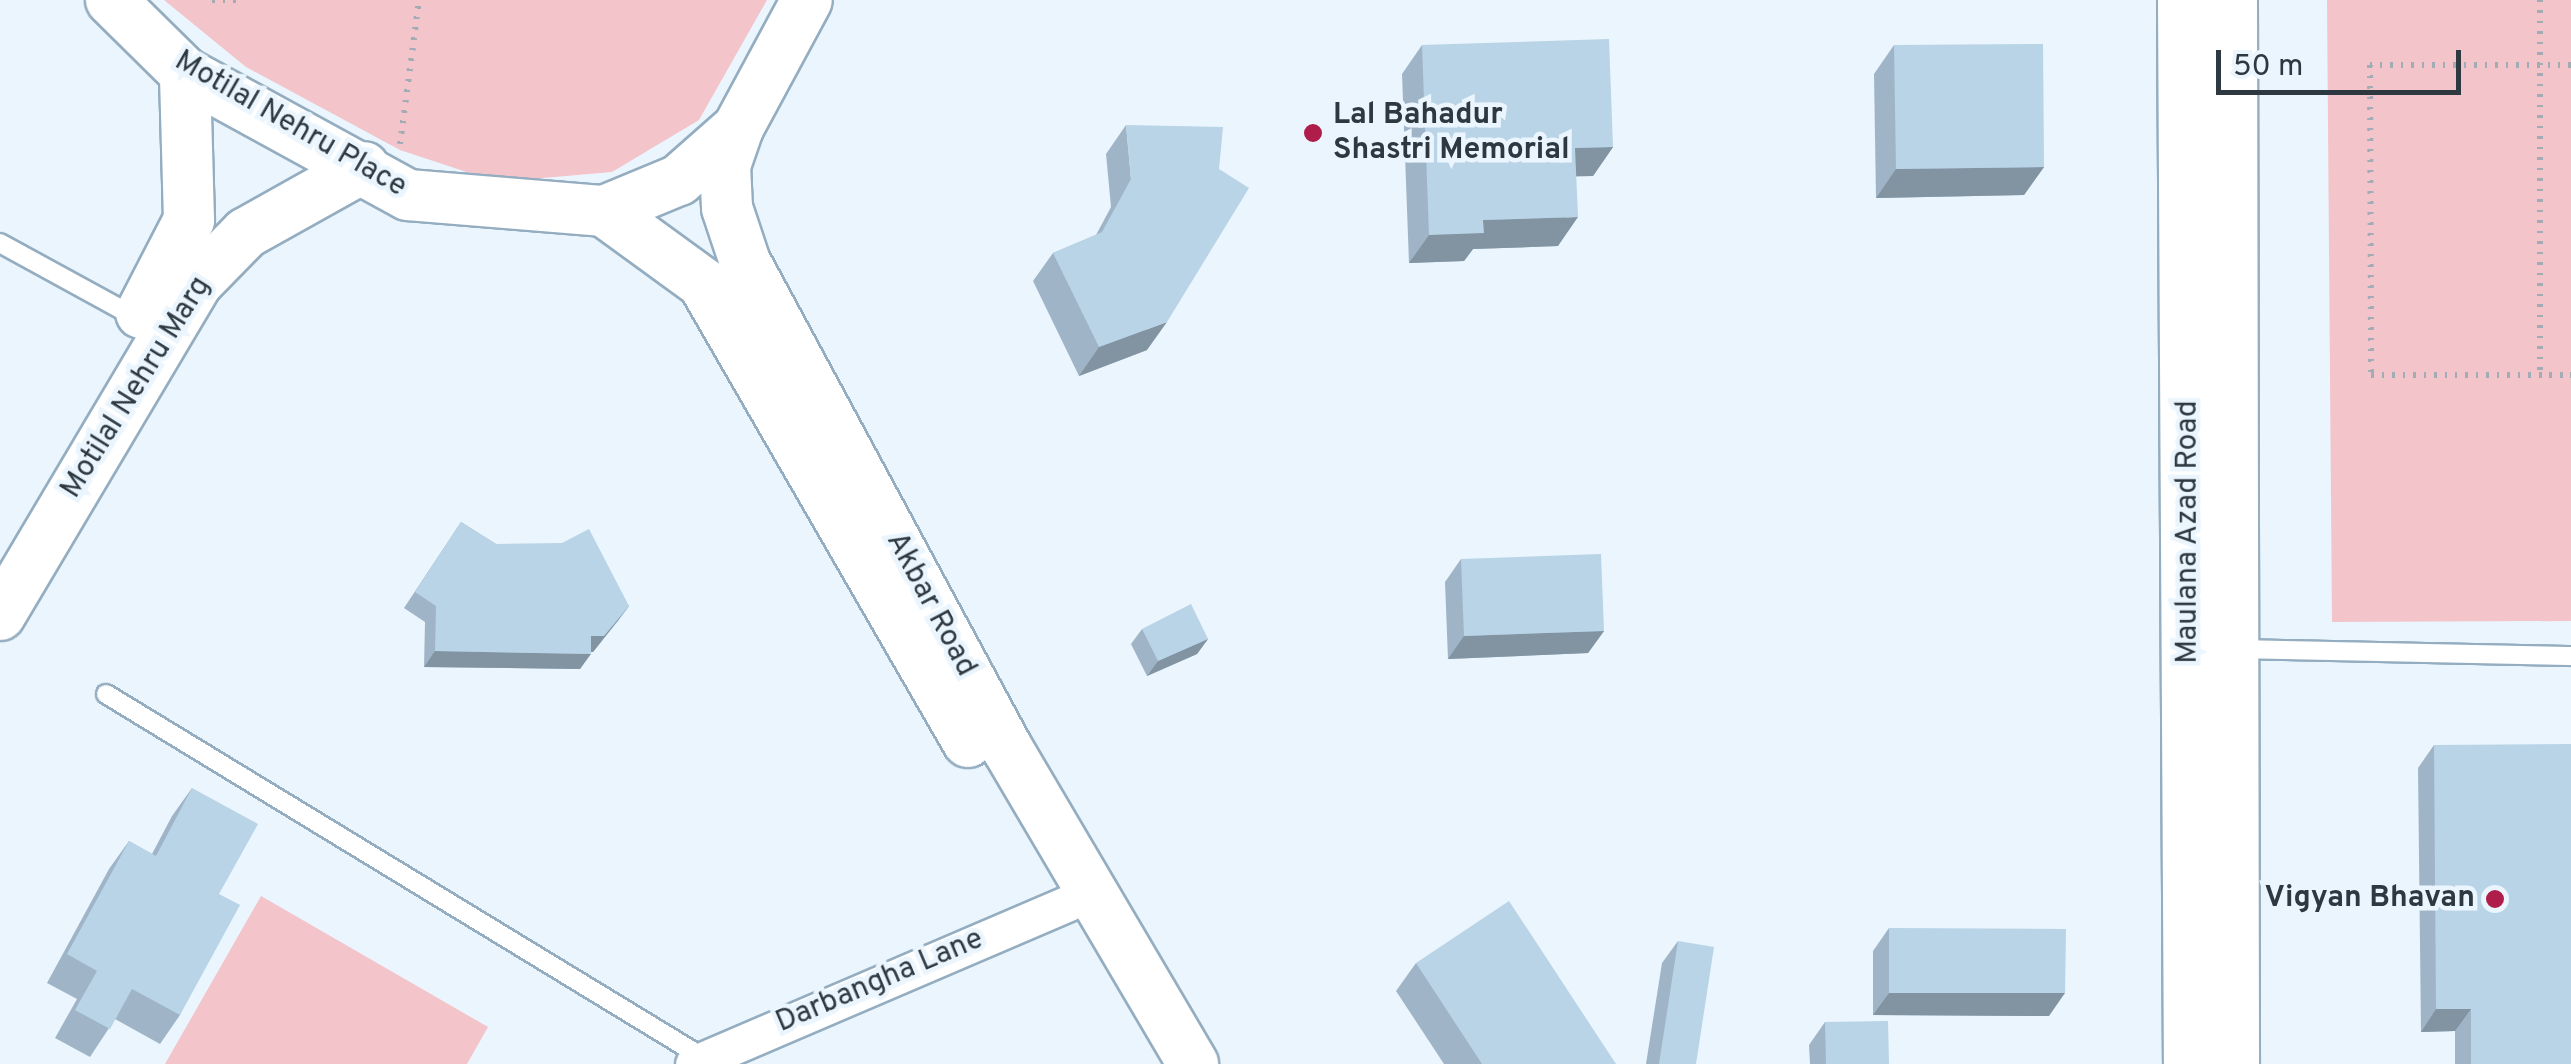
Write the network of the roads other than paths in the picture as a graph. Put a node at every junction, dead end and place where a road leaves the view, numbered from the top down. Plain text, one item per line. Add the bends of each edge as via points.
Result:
1 (111, 0) edge
2 (807, 0) edge
3 (2184, 0) edge
4 (2232, 0) edge
5 (185, 73) junction
6 (738, 128) junction
7 (382, 159) junction
8 (604, 211) junction
9 (0, 243) edge
10 (138, 318) junction
11 (0, 554) edge
12 (0, 614) edge
13 (2234, 649) junction
14 (2571, 656) edge
15 (106, 694) dead end
16 (1068, 904) junction
17 (698, 1060) edge
18 (1160, 1064) edge
19 (1193, 1064) edge
20 (2189, 1064) edge
21 (2234, 1064) edge

1 - 5 main road, Motilal Nehru Place
2 - 6 main road, Motilal Nehru Place
3 - 20 main road, Maulana Azad Road
4 - 13 main road, Maulana Azad Road
5 - 7 main road, Motilal Nehru Place
5 - 10 main road, Motilal Nehru Marg via 189,220
6 - 8 main road, Motilal Nehru Place via 680,180
6 - 19 main road, Akbar Road via 725,165 727,208 746,262 1007,748
7 - 8 main road, Motilal Nehru Place via 408,195
7 - 12 main road, Motilal Nehru Marg via 246,233 197,283
8 - 16 main road, Akbar Road via 704,283
9 - 10 lane
10 - 11 main road, Motilal Nehru Marg
13 - 14 lane
13 - 21 main road, Maulana Azad Road
15 - 17 lane
16 - 17 street, Darbangha Lane
16 - 18 main road, Akbar Road

